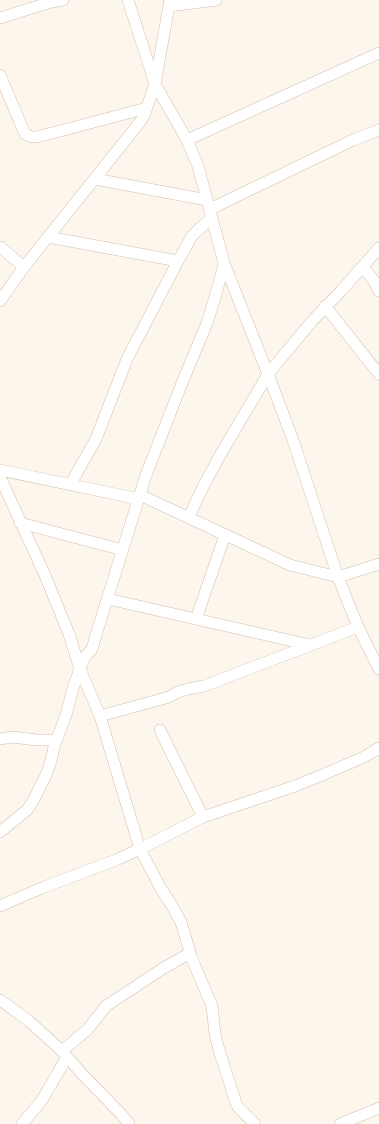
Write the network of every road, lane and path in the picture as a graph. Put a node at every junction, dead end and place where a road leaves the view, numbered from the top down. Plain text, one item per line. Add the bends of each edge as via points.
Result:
1 (63, 0) edge
2 (128, 0) edge
3 (216, 0) edge
4 (169, 3) edge
5 (0, 18) edge
6 (379, 53) edge
7 (0, 75) edge
8 (155, 84) junction
9 (147, 108) junction
10 (379, 130) edge
11 (187, 140) junction
12 (95, 179) junction
13 (210, 209) junction
14 (48, 237) junction
15 (0, 247) edge
16 (379, 248) edge
17 (178, 261) junction
18 (224, 263) junction
19 (24, 267) junction
20 (363, 267) junction
21 (379, 291) edge
22 (0, 301) edge
23 (325, 306) junction
24 (268, 374) junction
25 (379, 374) edge
26 (0, 470) edge
27 (0, 477) edge
28 (70, 485) junction
29 (140, 497) junction
30 (189, 517) junction
31 (20, 523) junction
32 (226, 535) junction
33 (123, 550) junction
34 (379, 564) edge
35 (338, 577) junction
36 (108, 598) junction
37 (196, 619) junction
38 (358, 626) junction
39 (310, 645) junction
40 (80, 669) junction
41 (379, 669) edge
42 (100, 716) junction
43 (160, 730) dead end
44 (0, 739) edge
45 (57, 740) junction
46 (379, 748) edge
47 (203, 817) junction
48 (0, 832) edge
49 (140, 849) junction
50 (0, 906) edge
51 (190, 953) junction
52 (0, 1000) edge
53 (65, 1054) junction
54 (379, 1108) edge
55 (22, 1124) edge
56 (129, 1124) edge
57 (255, 1124) edge
58 (340, 1124) edge

1 - 5 street
2 - 8 street
3 - 4 street
4 - 8 street
6 - 11 street
7 - 9 street via 26,134 32,137
8 - 9 street
8 - 11 street
9 - 12 street via 140,122
10 - 13 street
11 - 13 street via 198,166
12 - 13 street
12 - 14 street
13 - 17 street
13 - 18 street
14 - 17 street
14 - 19 street
15 - 19 street
16 - 20 street
17 - 28 street via 126,359 96,439
18 - 24 street
18 - 29 street via 207,323 152,460
19 - 22 street
20 - 21 street
20 - 23 street
23 - 24 street
23 - 25 street
24 - 30 street via 219,457
24 - 35 street via 293,440
26 - 28 street
27 - 31 street
28 - 29 street
29 - 30 street
29 - 33 street
30 - 32 street
31 - 33 street
31 - 40 street via 64,620
32 - 35 street via 290,565
32 - 37 street
33 - 36 street
34 - 35 street
35 - 38 street
36 - 37 street
36 - 40 street via 92,649
37 - 39 street
38 - 39 street
38 - 41 street
39 - 42 street via 204,686
40 - 42 street
40 - 45 street
42 - 49 street
43 - 47 street
44 - 45 street via 12,737
45 - 48 street via 46,774 33,801 27,810
46 - 47 street via 301,784
47 - 49 street
49 - 50 street
49 - 51 street via 181,922
51 - 53 street via 106,1006
51 - 57 street via 212,1006 218,1050 236,1103
52 - 53 street via 29,1021
53 - 55 street via 42,1100
53 - 56 street
54 - 58 street

